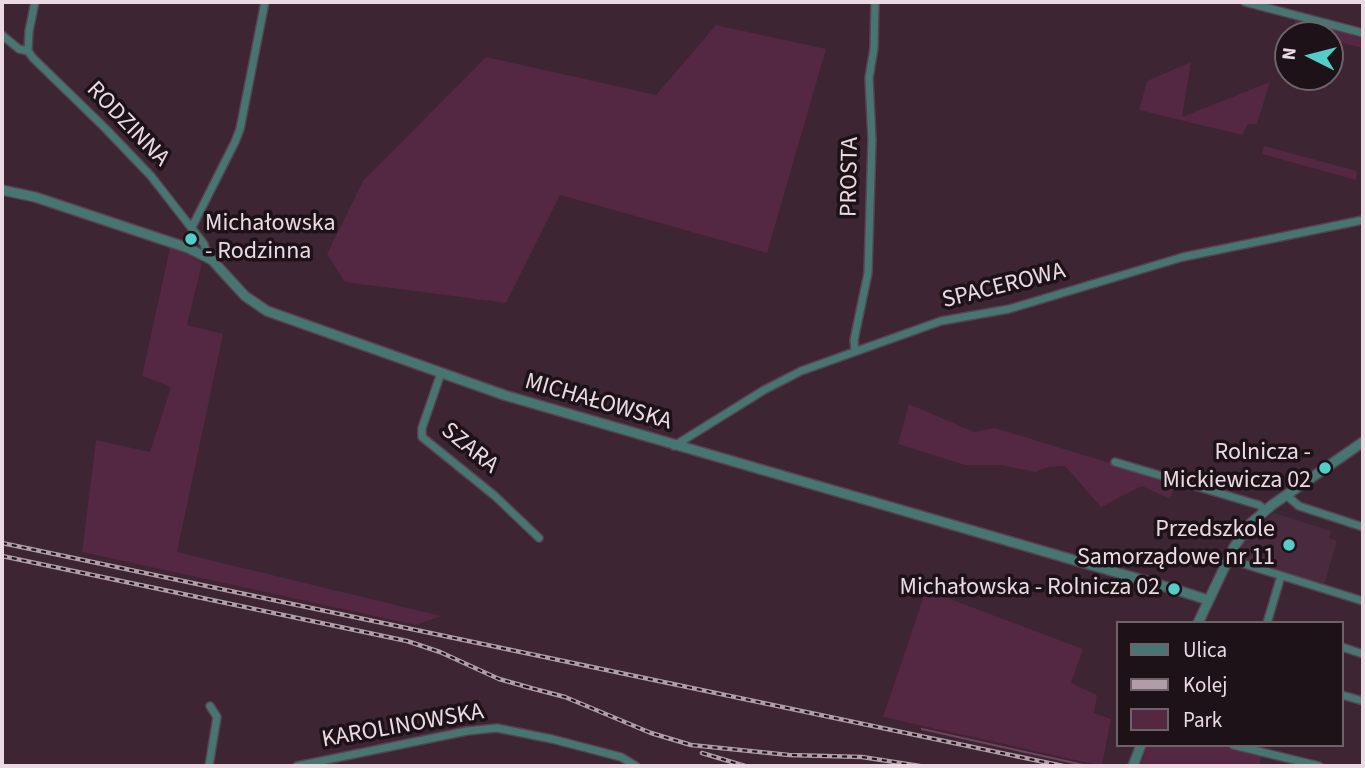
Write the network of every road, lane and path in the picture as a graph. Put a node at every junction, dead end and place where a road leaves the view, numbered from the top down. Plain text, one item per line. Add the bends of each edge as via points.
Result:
1 (35, 2) edge
2 (265, 2) edge
3 (875, 2) edge
4 (1245, 2) edge
5 (1363, 33) edge
6 (2, 35) edge
7 (28, 51) junction
8 (2, 190) edge
9 (1363, 220) edge
10 (192, 227) junction
11 (208, 257) junction
12 (855, 351) junction
13 (441, 373) junction
14 (1363, 442) edge
15 (674, 446) junction
16 (1115, 461) dead end
17 (1286, 495) junction
18 (1265, 510) junction
19 (1363, 527) edge
20 (538, 538) dead end
21 (1228, 559) junction
22 (1281, 576) junction
23 (1208, 600) junction
24 (1363, 601) edge
25 (1199, 621) edge
26 (1268, 621) edge
27 (1344, 648) edge
28 (1363, 654) edge
29 (1344, 696) edge
30 (1363, 701) edge
31 (210, 706) dead end
32 (1140, 747) edge
33 (1241, 747) edge
34 (209, 766) edge
35 (297, 766) edge
36 (636, 766) edge
37 (1133, 766) edge
38 (1319, 766) edge

1 - 7 street
2 - 10 street via 236,142
3 - 12 street, PROSTA via 869,78 868,273
4 - 5 street
6 - 7 street, RODZINNA
7 - 10 street, RODZINNA via 151,176
8 - 11 street, MICHAŁOWSKA via 162,238
9 - 12 street, SPACEROWA via 1183,257 1009,309 942,321
10 - 11 street, RODZINNA
11 - 13 street, MICHAŁOWSKA via 267,311
12 - 15 street, SPACEROWA via 764,390
13 - 15 street, MICHAŁOWSKA
13 - 20 street, SZARA via 422,437
14 - 17 street
15 - 23 street, MICHAŁOWSKA
16 - 18 street
17 - 18 street
17 - 19 street via 1299,506
18 - 21 street via 1245,530
21 - 22 street
21 - 23 street
22 - 24 street
22 - 26 street
23 - 25 street
27 - 28 street
29 - 30 street
31 - 34 street via 216,717
32 - 37 street
33 - 38 street
35 - 36 street, KAROLINOWSKA via 497,729 614,755

